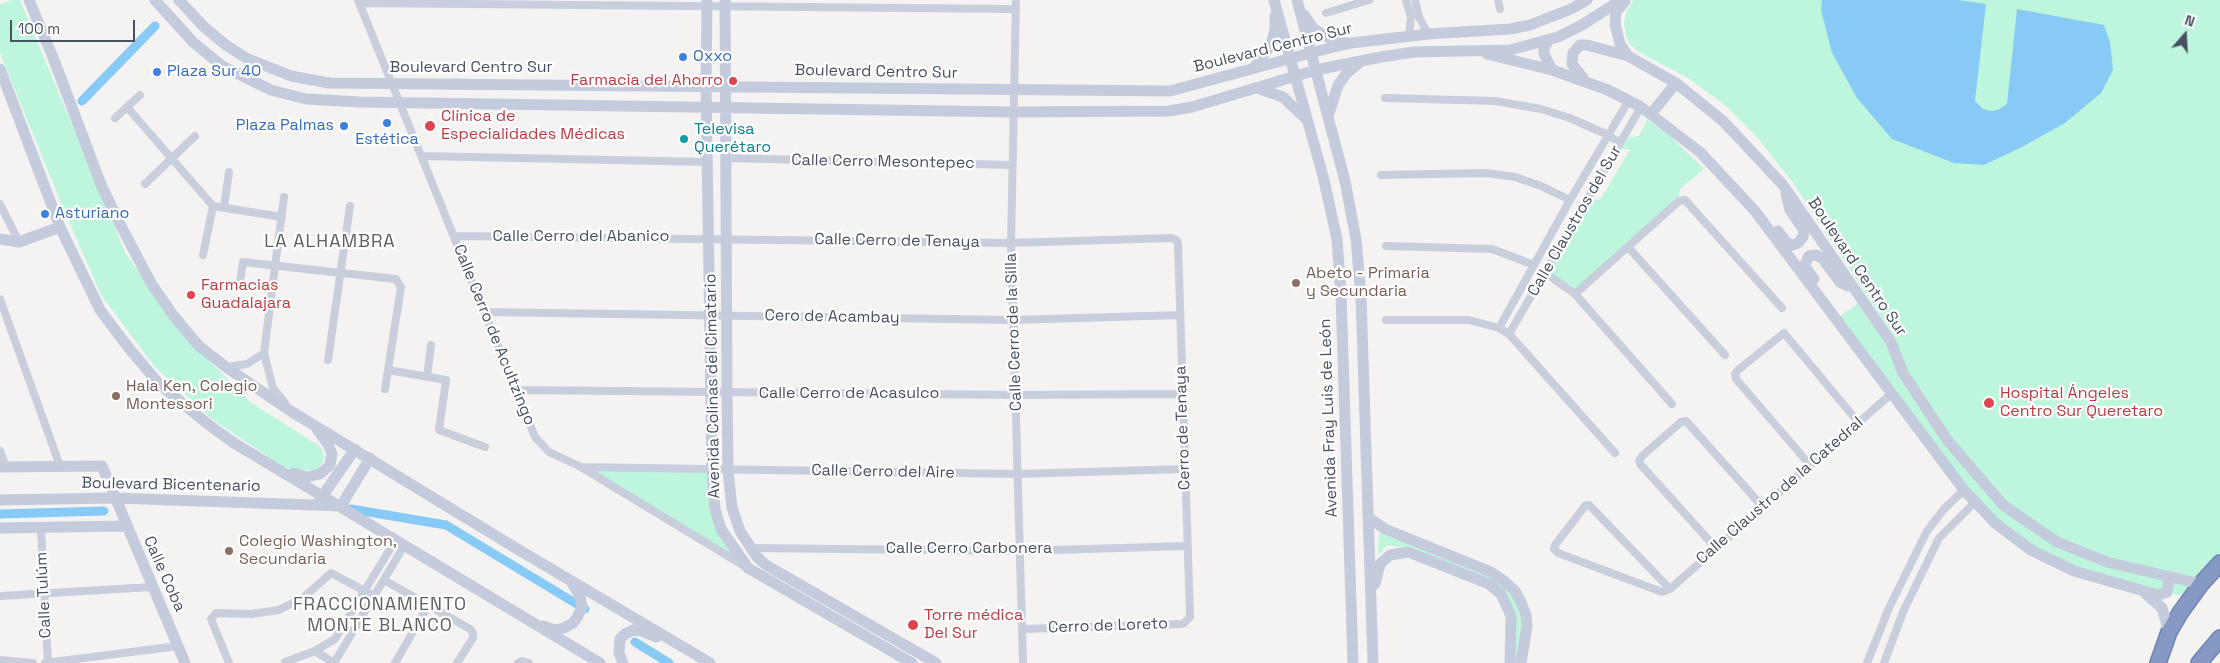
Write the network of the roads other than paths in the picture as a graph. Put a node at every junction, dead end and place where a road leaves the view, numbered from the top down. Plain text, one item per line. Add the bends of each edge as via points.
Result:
1 (29, 0) edge
2 (155, 0) edge
3 (179, 0) edge
4 (1016, 0) edge
5 (1297, 0) edge
6 (1369, 0) edge
7 (1406, 0) edge
8 (1415, 0) edge
9 (1498, 0) edge
10 (1587, 0) edge
11 (1621, 0) edge
12 (1626, 0) edge
13 (358, 1) edge
14 (707, 2) edge
15 (725, 2) edge
16 (1274, 2) edge
17 (1016, 9) junction
18 (1500, 9) dead end
19 (1326, 13) dead end
20 (1428, 34) junction
21 (1409, 36) junction
22 (1548, 40) junction
23 (1351, 43) junction
24 (1480, 52) junction
25 (1311, 53) junction
26 (1628, 56) junction
27 (1290, 58) junction
28 (1362, 61) junction
29 (1254, 68) junction
30 (0, 69) edge
31 (1316, 70) junction
32 (1552, 70) junction
33 (1295, 76) junction
34 (1585, 80) junction
35 (1676, 83) junction
36 (393, 84) junction
37 (706, 86) junction
38 (724, 86) junction
39 (1257, 88) junction
40 (1014, 90) junction
41 (140, 95) dead end
42 (1385, 98) dead end
43 (1629, 100) junction
44 (400, 102) junction
45 (706, 106) junction
46 (724, 106) junction
47 (127, 107) junction
48 (1646, 111) junction
49 (1013, 112) junction
50 (115, 118) dead end
51 (1328, 118) junction
52 (1307, 120) junction
53 (1608, 135) junction
54 (195, 136) dead end
55 (1620, 143) junction
56 (421, 156) junction
57 (172, 158) junction
58 (725, 158) junction
59 (707, 162) junction
60 (1012, 164) junction
61 (230, 172) dead end
62 (1381, 174) dead end
63 (145, 184) dead end
64 (708, 185) junction
65 (725, 185) junction
66 (1783, 185) junction
67 (284, 197) dead end
68 (1570, 200) junction
69 (0, 204) edge
70 (213, 206) junction
71 (350, 206) dead end
72 (224, 207) junction
73 (1755, 211) junction
74 (282, 217) junction
75 (60, 227) junction
76 (1550, 235) junction
77 (454, 236) junction
78 (0, 238) edge
79 (708, 238) junction
80 (726, 238) junction
81 (1176, 240) joint
82 (1562, 241) junction
83 (19, 242) junction
84 (1012, 243) junction
85 (1386, 246) dead end
86 (1628, 246) junction
87 (203, 255) dead end
88 (275, 264) junction
89 (1534, 265) junction
90 (1544, 272) junction
91 (341, 273) junction
92 (240, 282) dead end
93 (1852, 288) junction
94 (1575, 294) junction
95 (0, 300) edge
96 (1782, 308) dead end
97 (1826, 308) junction
98 (484, 312) junction
99 (710, 315) junction
100 (726, 315) junction
101 (1180, 315) junction
102 (1013, 320) junction
103 (1386, 320) dead end
104 (1499, 328) junction
105 (1509, 334) junction
106 (431, 345) dead end
107 (264, 353) junction
108 (1725, 355) dead end
109 (328, 360) dead end
110 (226, 367) junction
111 (388, 370) junction
112 (427, 377) junction
113 (385, 389) dead end
114 (515, 390) junction
115 (711, 392) junction
116 (727, 393) junction
117 (1182, 394) junction
118 (1890, 394) junction
119 (1016, 395) junction
120 (1672, 404) dead end
121 (289, 410) junction
122 (1858, 422) junction
123 (313, 424) junction
124 (485, 447) dead end
125 (355, 449) junction
126 (0, 451) edge
127 (1616, 452) dead end
128 (370, 458) junction
129 (1810, 465) junction
130 (60, 466) junction
131 (3, 467) edge
132 (581, 467) junction
133 (1184, 469) junction
134 (712, 470) junction
135 (728, 470) junction
136 (284, 471) junction
137 (1018, 474) junction
138 (1964, 490) junction
139 (114, 498) junction
140 (0, 500) edge
141 (320, 500) junction
142 (1974, 503) junction
143 (341, 506) junction
144 (1762, 506) junction
145 (1369, 518) junction
146 (126, 526) junction
147 (0, 528) edge
148 (41, 528) junction
149 (1927, 531) junction
150 (1938, 538) junction
151 (399, 544) junction
152 (1187, 546) junction
153 (751, 548) junction
154 (1715, 548) junction
155 (1020, 550) junction
156 (2220, 563) edge
157 (748, 568) junction
158 (2169, 577) junction
159 (384, 580) junction
160 (571, 580) junction
161 (2201, 584) junction
162 (152, 587) junction
163 (1670, 589) junction
164 (366, 591) junction
165 (2145, 593) junction
166 (43, 594) junction
167 (0, 596) edge
168 (374, 596) junction
169 (1372, 600) junction
170 (428, 606) junction
171 (1890, 608) junction
172 (1903, 612) junction
173 (1190, 617) joint
174 (532, 623) junction
175 (1022, 629) junction
176 (2169, 632) junction
177 (2220, 638) edge
178 (178, 646) junction
179 (688, 649) junction
180 (315, 652) junction
181 (0, 660) edge
182 (285, 662) edge
183 (33, 663) edge
184 (47, 663) edge
185 (185, 663) edge
186 (229, 663) edge
187 (334, 663) edge
188 (395, 663) edge
189 (458, 663) edge
190 (518, 663) edge
191 (529, 663) edge
192 (600, 663) edge
193 (623, 663) edge
194 (710, 663) edge
195 (912, 663) edge
196 (936, 663) edge
197 (1024, 663) edge
198 (1353, 663) edge
199 (1373, 663) edge
200 (1510, 663) edge
201 (1521, 663) edge
202 (1867, 663) edge
203 (1884, 663) edge
204 (2158, 663) edge
205 (2199, 663) edge

1 - 110 street via 102,187 146,275 173,316 199,346
2 - 44 street, Boulevard Centro Sur via 209,56 258,85 322,101
3 - 36 street, Boulevard Centro Sur via 226,45 268,68 329,83
4 - 17 street, Calle Cerro de la Silla
5 - 23 street via 1313,28 1334,40
5 - 25 street
6 - 19 street
7 - 21 street via 1411,18
8 - 20 street
9 - 18 street
10 - 20 street, Boulevard Centro Sur via 1571,10 1530,25
11 - 22 street, Boulevard Centro Sur via 1582,26
12 - 26 street via 1616,12 1615,24 1620,44
13 - 14 street
13 - 36 street, Calle Cerro de Acultzingo
14 - 15 street
14 - 37 street, Avenida Colinas del Cimatario
15 - 17 street
15 - 38 street, Avenida Colinas del Cimatario
16 - 27 street, Avenida Fray Luis de León
16 - 29 street via 1275,30 1271,45
17 - 40 street, Calle Cerro de la Silla
20 - 21 street, Boulevard Centro Sur
21 - 23 street, Boulevard Centro Sur
22 - 24 street, Boulevard Centro Sur via 1510,50
22 - 32 street via 1544,54
23 - 25 street, Boulevard Centro Sur
24 - 28 street, Boulevard Centro Sur via 1414,52
24 - 32 street
25 - 27 street, Boulevard Centro Sur
25 - 31 street
26 - 34 street, Boulevard Centro Sur via 1580,45 1572,53 1572,64
26 - 35 street, Boulevard Centro Sur
27 - 29 street, Boulevard Centro Sur
27 - 33 street, Avenida Fray Luis de León
28 - 31 street, Boulevard Centro Sur
28 - 51 street via 1346,73 1338,85
29 - 40 street, Boulevard Centro Sur via 1170,91
30 - 75 street
31 - 33 street, Boulevard Centro Sur
31 - 51 street
32 - 34 street
33 - 39 street, Boulevard Centro Sur
33 - 52 street, Avenida Fray Luis de León
34 - 43 street
35 - 48 street
35 - 66 street, Boulevard Centro Sur via 1723,121
36 - 37 street, Boulevard Centro Sur
36 - 44 street, Calle Cerro de Acultzingo
37 - 38 street, Boulevard Centro Sur
37 - 45 street, Avenida Colinas del Cimatario
38 - 40 street, Boulevard Centro Sur
38 - 46 street, Avenida Colinas del Cimatario
39 - 49 street, Boulevard Centro Sur via 1169,111
39 - 52 street via 1283,98
40 - 49 street, Calle Cerro de la Silla
41 - 47 street
42 - 53 street via 1495,100 1541,109
43 - 48 street
43 - 53 street, Calle Claustros del Sur
44 - 45 street, Boulevard Centro Sur
44 - 56 street, Calle Cerro de Acultzingo
45 - 46 street, Boulevard Centro Sur
45 - 59 street, Avenida Colinas del Cimatario
46 - 49 street, Boulevard Centro Sur
46 - 58 street, Avenida Colinas del Cimatario
47 - 50 street
47 - 57 street
48 - 55 street, Calle Claustros del Sur
48 - 73 street via 1700,152
49 - 60 street, Calle Cerro de la Silla
51 - 145 street via 1356,239
52 - 198 street, Avenida Fray Luis de León via 1337,239 1342,295
53 - 55 street
53 - 68 street, Calle Claustros del Sur
54 - 57 street
55 - 82 street, Calle Claustros del Sur
56 - 59 street
56 - 77 street, Calle Cerro de Acultzingo
57 - 63 street
57 - 70 street
58 - 60 street, Calle Cerro Mesontepec
58 - 65 street, Avenida Colinas del Cimatario
59 - 64 street, Avenida Colinas del Cimatario
60 - 84 street, Calle Cerro de la Silla
61 - 72 street
62 - 68 street via 1486,173 1514,177
64 - 65 street
64 - 79 street, Avenida Colinas del Cimatario
65 - 80 street, Avenida Colinas del Cimatario
66 - 73 street via 1790,210 1804,230 1798,243 1787,243 1768,218
66 - 93 street, Boulevard Centro Sur
67 - 74 street
68 - 76 street, Calle Claustros del Sur
69 - 83 street
70 - 72 street
70 - 87 street
71 - 91 street
72 - 74 street
73 - 97 street
74 - 88 street
75 - 83 street
75 - 136 street via 100,310 159,384 234,443
76 - 82 street
76 - 89 street, Calle Claustros del Sur
77 - 79 street, Calle Cerro del Abanico
77 - 98 street, Calle Cerro de Acultzingo
78 - 83 street
79 - 80 street, Calle Cerro de Tenaya
79 - 99 street, Avenida Colinas del Cimatario
80 - 84 street, Calle Cerro de Tenaya
80 - 100 street, Avenida Colinas del Cimatario
81 - 84 street, Calle Cerro de Tenaya
81 - 101 street, Cerro de Tenaya
82 - 90 street, Calle Claustros del Sur
84 - 102 street, Calle Cerro de la Silla
85 - 89 street via 1492,249
86 - 94 street
86 - 96 street via 1679,200 1685,200
86 - 108 street
88 - 91 street
88 - 92 street via 243,262
88 - 107 street
89 - 104 street, Calle Claustros del Sur
90 - 94 street
90 - 105 street, Calle Claustros del Sur
91 - 109 street
91 - 111 street via 399,281 401,287
93 - 97 street via 1840,282 1822,258 1809,256 1805,268 1825,296
93 - 158 street, Boulevard Centro Sur via 1891,342 1903,373 1948,442 2003,505 2057,542 2107,562
94 - 120 street
95 - 130 street
97 - 118 street
98 - 99 street, Cero de Acambay
98 - 114 street, Calle Cerro de Acultzingo
99 - 100 street, Cero de Acambay
99 - 115 street, Avenida Colinas del Cimatario
100 - 102 street, Cero de Acambay
100 - 116 street, Avenida Colinas del Cimatario
101 - 102 street, Cero de Acambay
101 - 117 street, Cerro de Tenaya
102 - 119 street, Calle Cerro de la Silla
103 - 104 street via 1468,320
104 - 105 street
105 - 127 street
106 - 112 street
107 - 110 street via 247,364
107 - 121 street via 273,388
110 - 121 street
111 - 112 street
111 - 113 street
112 - 124 street via 446,380 440,430
114 - 115 street, Calle Cerro de Acasulco
114 - 132 street, Calle Cerro de Acultzingo via 542,446
115 - 116 street, Calle Cerro de Acasulco
115 - 134 street, Avenida Colinas del Cimatario
116 - 119 street, Calle Cerro de Acasulco
116 - 135 street, Avenida Colinas del Cimatario
117 - 119 street, Calle Cerro de Acasulco
117 - 133 street, Cerro de Tenaya
118 - 122 street, Calle Claustro de la Catedral
118 - 138 street
119 - 137 street, Calle Cerro de la Silla
121 - 123 street
122 - 129 street, Calle Claustro de la Catedral
122 - 129 street via 1784,332 1738,370 1736,379
123 - 125 street
123 - 136 street via 328,444 332,454 330,465 320,474 307,477
125 - 128 street
125 - 141 street
126 - 131 street
128 - 143 street
128 - 160 street
129 - 144 street, Calle Claustro de la Catedral
130 - 131 street
130 - 139 street, Calle Coba via 102,466
132 - 134 street, Calle Cerro del Aire
132 - 157 street, Calle Cerro de Acultzingo
133 - 137 street, Calle Cerro del Aire
133 - 152 street, Cerro de Tenaya
134 - 135 street, Calle Cerro del Aire
134 - 157 street, Avenida Colinas del Cimatario via 715,509 722,529
135 - 137 street, Calle Cerro del Aire
135 - 153 street, Avenida Colinas del Cimatario via 732,508 740,531
136 - 141 street
137 - 155 street, Calle Cerro de la Silla
138 - 142 street
138 - 149 street
139 - 140 street, Boulevard Bicentenario
139 - 141 street, Boulevard Bicentenario
139 - 146 street, Calle Coba
141 - 143 street
142 - 150 street
142 - 165 street via 2031,550 2074,571
143 - 151 street
144 - 154 street, Calle Claustro de la Catedral
144 - 154 street via 1686,421 1648,450 1639,460 1641,465
145 - 169 street
145 - 201 street via 1385,529 1491,572 1504,581 1521,602 1526,615
146 - 148 street
146 - 162 street, Calle Coba
147 - 148 street
148 - 166 street, Calle Tulúm
149 - 150 street
149 - 171 street
150 - 172 street
151 - 159 street
151 - 164 street
151 - 174 street
152 - 155 street, Calle Cerro Carbonera
152 - 173 street, Cerro de Tenaya
153 - 155 street, Calle Cerro Carbonera
153 - 196 street, Avenida Colinas del Cimatario via 766,565
154 - 163 street, Calle Claustro de la Catedral
155 - 175 street, Calle Cerro de la Silla
156 - 161 highway
157 - 195 street, Avenida Colinas del Cimatario
158 - 161 street, Boulevard Centro Sur
158 - 165 street via 2167,592 2158,595
159 - 168 street
159 - 170 street
160 - 174 street via 582,606 573,623 555,630
160 - 179 street
161 - 176 highway
162 - 166 street
162 - 178 street, Calle Coba
163 - 163 street via 1589,505 1555,545 1558,553 1662,592
164 - 168 street
164 - 180 street via 342,632
164 - 186 street via 331,573 303,598 279,610 252,614 216,613 211,619
165 - 176 street via 2162,608
166 - 167 street
166 - 184 street, Calle Tulúm
168 - 187 street
169 - 199 street
169 - 200 street via 1380,564 1398,552 1408,552 1489,584 1501,594 1511,616
170 - 188 street
170 - 189 street via 473,633
171 - 172 street
171 - 202 street
172 - 203 street
173 - 175 street, Cerro de Loreto via 1183,624
174 - 192 street
175 - 197 street, Calle Cerro de la Silla
176 - 204 highway
177 - 205 highway
178 - 184 street
178 - 185 street, Calle Coba
179 - 193 street via 632,630 620,639 619,653
179 - 194 street
180 - 182 street
180 - 187 street
181 - 183 street
190 - 191 street

